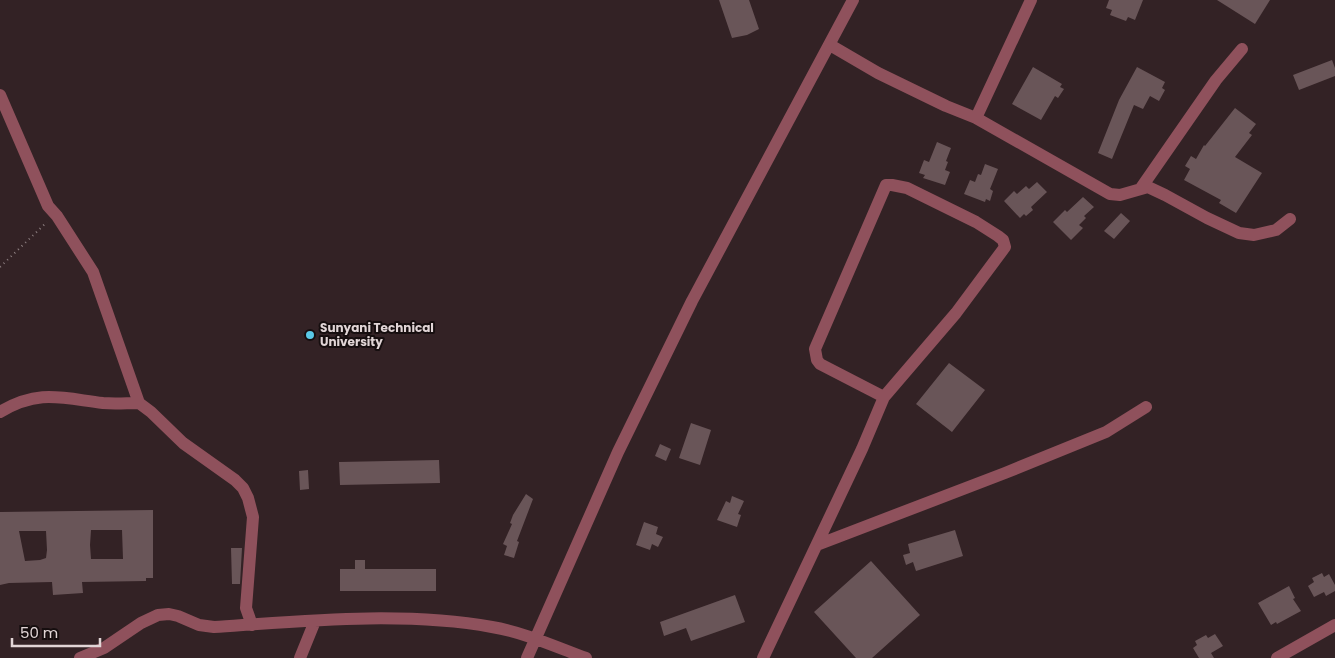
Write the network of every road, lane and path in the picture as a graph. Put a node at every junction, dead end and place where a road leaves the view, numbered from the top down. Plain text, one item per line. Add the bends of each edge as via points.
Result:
1 (852, 0) edge
2 (1031, 0) edge
3 (830, 44) junction
4 (1242, 49) dead end
5 (0, 95) edge
6 (976, 118) junction
7 (1141, 188) junction
8 (54, 214) junction
9 (1290, 219) dead end
10 (0, 267) edge
11 (884, 397) junction
12 (138, 403) junction
13 (1146, 408) dead end
14 (0, 412) edge
15 (817, 545) junction
16 (315, 621) junction
17 (252, 625) junction
18 (1335, 625) edge
19 (536, 640) junction
20 (80, 658) edge
21 (300, 658) edge
22 (527, 658) edge
23 (586, 658) edge
24 (763, 658) edge
25 (1277, 658) edge

1 - 3 street
2 - 6 street
3 - 6 street via 878,73
3 - 19 street via 692,302 622,443
4 - 7 street via 1216,80
5 - 8 street
6 - 7 street via 1110,194 1120,195
7 - 9 street via 1148,187 1239,233 1267,233
8 - 10 path
8 - 12 street via 93,272
11 - 11 street via 956,312 1005,247 1003,240 976,222 907,188 892,185 886,185 815,349 820,364
11 - 15 street
12 - 14 street via 37,397 13,404
12 - 17 street via 183,443 243,488 253,517 246,608
13 - 15 street via 1106,432
15 - 24 street
16 - 17 street
16 - 19 street via 444,621 493,627
16 - 21 street
17 - 20 street via 214,627 169,614 158,615 104,648
18 - 25 street
19 - 22 street
19 - 23 street

